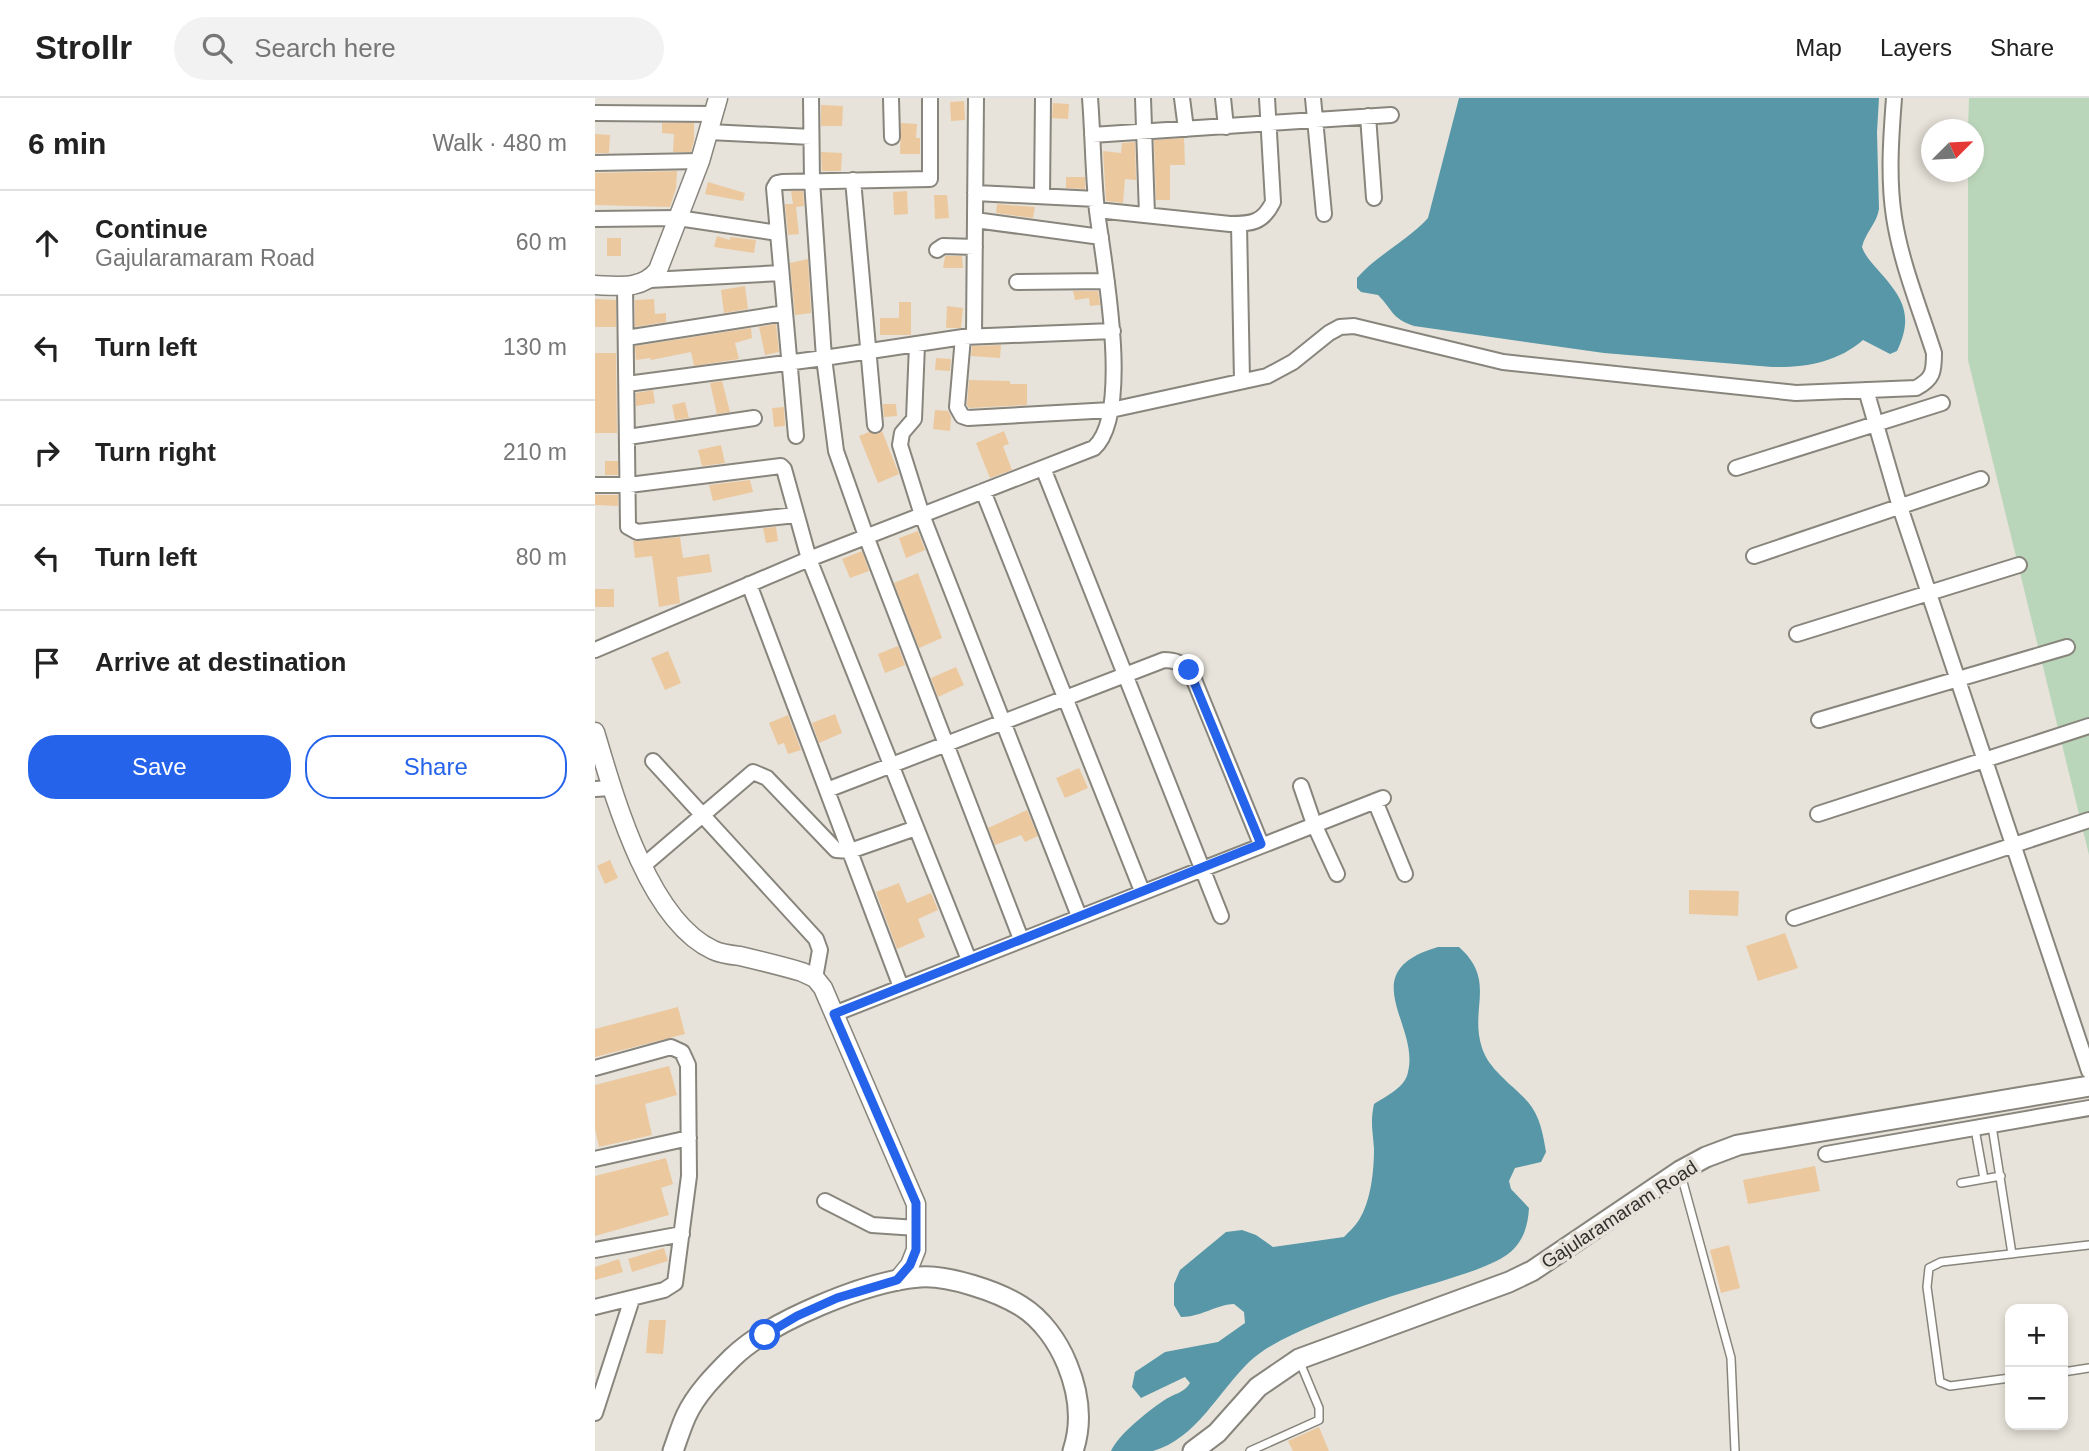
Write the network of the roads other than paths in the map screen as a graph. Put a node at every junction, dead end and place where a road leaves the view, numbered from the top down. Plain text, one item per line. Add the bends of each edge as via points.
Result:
1 (811, 98) edge
2 (891, 98) edge
3 (930, 98) edge
4 (976, 98) edge
5 (1043, 98) edge
6 (1090, 98) edge
7 (1143, 98) edge
8 (1182, 98) edge
9 (1223, 98) edge
10 (1267, 98) edge
11 (1313, 98) edge
12 (1894, 98) edge
13 (716, 106) edge
14 (595, 113) edge
15 (1391, 115) dead end
16 (1368, 116) junction
17 (1315, 120) junction
18 (1269, 123) junction
19 (1226, 127) junction
20 (1186, 129) junction
21 (709, 132) junction
22 (1145, 132) junction
23 (1093, 135) junction
24 (811, 137) junction
25 (892, 137) dead end
26 (700, 161) junction
27 (595, 163) edge
28 (853, 180) junction
29 (812, 181) junction
30 (975, 193) junction
31 (1042, 196) junction
32 (1374, 198) dead end
33 (1097, 205) junction
34 (1324, 214) dead end
35 (1147, 215) junction
36 (678, 218) junction
37 (595, 219) edge
38 (975, 220) junction
39 (1240, 224) junction
40 (778, 233) junction
41 (1101, 237) junction
42 (975, 247) junction
43 (937, 250) dead end
44 (781, 273) junction
45 (650, 280) junction
46 (1107, 281) junction
47 (1017, 282) dead end
48 (595, 285) edge
49 (625, 286) junction
50 (785, 313) junction
51 (1114, 331) junction
52 (968, 337) junction
53 (626, 338) junction
54 (916, 345) junction
55 (868, 351) junction
56 (824, 358) junction
57 (789, 363) junction
58 (1242, 381) junction
59 (627, 384) junction
60 (1866, 390) junction
61 (1942, 402) dead end
62 (1111, 410) junction
63 (754, 418) dead end
64 (1875, 423) junction
65 (875, 425) dead end
66 (796, 436) dead end
67 (628, 437) junction
68 (1043, 468) junction
69 (1736, 468) dead end
70 (1981, 480) dead end
71 (595, 485) edge
72 (629, 485) junction
73 (983, 491) junction
74 (1900, 507) junction
75 (796, 515) junction
76 (922, 515) junction
77 (866, 537) junction
78 (1754, 556) dead end
79 (809, 559) junction
80 (2019, 565) dead end
81 (749, 584) junction
82 (1929, 593) junction
83 (1797, 634) dead end
84 (2067, 647) dead end
85 (595, 650) edge
86 (1125, 674) junction
87 (1957, 679) junction
88 (1065, 698) junction
89 (1819, 720) dead end
90 (1003, 722) junction
91 (2089, 726) edge
92 (595, 732) edge
93 (946, 744) junction
94 (653, 761) dead end
95 (1985, 761) junction
96 (891, 765) junction
97 (1301, 786) dead end
98 (603, 788) edge
99 (827, 790) junction
100 (1818, 814) dead end
101 (701, 816) junction
102 (2089, 820) edge
103 (1314, 824) junction
104 (916, 828) junction
105 (1261, 844) junction
106 (2013, 845) junction
107 (850, 851) junction
108 (643, 866) junction
109 (1201, 868) junction
110 (1337, 873) dead end
111 (1405, 874) dead end
112 (1142, 891) junction
113 (1079, 916) junction
114 (1221, 916) dead end
115 (1794, 918) dead end
116 (1021, 939) junction
117 (969, 960) junction
118 (815, 978) junction
119 (901, 987) junction
120 (834, 1014) junction
121 (595, 1068) edge
122 (2089, 1071) edge
123 (2089, 1086) edge
124 (1982, 1104) junction
125 (2089, 1108) edge
126 (1984, 1126) junction
127 (689, 1138) junction
128 (1826, 1154) dead end
129 (595, 1159) edge
130 (1680, 1171) junction
131 (2001, 1176) junction
132 (1984, 1179) junction
133 (1961, 1184) dead end
134 (825, 1201) dead end
135 (917, 1228) junction
136 (683, 1234) junction
137 (2089, 1245) edge
138 (595, 1250) edge
139 (2012, 1254) junction
140 (897, 1280) junction
141 (632, 1299) junction
142 (595, 1307) edge
143 (1299, 1359) junction
144 (2089, 1368) edge
145 (2068, 1370) edge
146 (2005, 1379) edge
147 (595, 1413) edge
148 (673, 1451) edge
149 (1073, 1451) edge
150 (1193, 1451) edge
151 (1250, 1451) edge
152 (1735, 1451) edge

1 - 24 street
2 - 25 street
3 - 28 street via 930,179
4 - 30 street
5 - 31 street
6 - 23 street
7 - 22 street
8 - 20 street
9 - 19 street
10 - 18 street
11 - 17 street
12 - 60 street via 1894,216 1934,353 1934,368 1928,382 1916,388
13 - 14 street
13 - 21 street
15 - 16 street
16 - 17 street
16 - 32 street
17 - 18 street
17 - 34 street
18 - 19 street
18 - 39 street via 1273,202 1268,214
19 - 20 street
20 - 22 street
21 - 24 street
21 - 26 street
22 - 23 street
22 - 35 street
23 - 33 street
24 - 29 street
26 - 27 street
26 - 36 street
28 - 29 street
28 - 55 street
29 - 40 street via 777,183
29 - 56 street
30 - 31 street
30 - 38 street
31 - 33 street
33 - 35 street
33 - 41 street
35 - 39 street
36 - 37 street
36 - 40 street
36 - 45 street
38 - 41 street
38 - 42 street
39 - 58 street
40 - 44 street
41 - 46 street
42 - 43 street via 943,246
42 - 52 street
44 - 45 street
44 - 50 street
45 - 49 street
46 - 47 street
46 - 51 street
48 - 49 street
49 - 53 street
50 - 53 street
50 - 57 street
51 - 52 street
51 - 62 street
52 - 54 street
52 - 62 street via 957,407 962,416
53 - 59 street
54 - 55 street
54 - 76 street via 914,419 902,433 900,445
55 - 56 street
55 - 65 street
56 - 57 street
56 - 77 street via 836,451
57 - 59 street
57 - 66 street
58 - 60 street via 1283,368 1329,333 1354,326 1503,362 1796,393
58 - 62 street
59 - 67 street
60 - 64 street
61 - 64 street
62 - 68 street via 1103,437 1094,448
63 - 67 street
64 - 69 street
64 - 74 street
67 - 72 street
68 - 73 street
68 - 86 street
70 - 74 street
71 - 72 street
72 - 75 street via 781,466
72 - 75 street via 627,522 637,532
73 - 76 street
73 - 88 street
74 - 78 street
74 - 82 street
75 - 79 street
76 - 77 street
76 - 90 street
77 - 79 street
77 - 93 street
79 - 81 street
79 - 96 street
80 - 82 street
81 - 85 street
81 - 99 street
82 - 83 street
82 - 87 street
84 - 87 street
86 - 88 street
86 - 105 street via 1164,660 1182,663 1189,670
86 - 109 street
87 - 89 street
87 - 95 street
88 - 90 street
88 - 112 street
90 - 93 street
90 - 113 street
91 - 95 street
92 - 98 street
93 - 96 street
93 - 116 street
94 - 101 street
95 - 100 street
95 - 106 street
96 - 99 street
96 - 104 street
97 - 103 street
98 - 108 street
99 - 107 street
101 - 107 street via 753,772 767,778 835,850
101 - 108 street
101 - 118 street via 816,939 820,950
102 - 106 street
103 - 105 street
103 - 110 street
103 - 111 street via 1379,799
104 - 107 street
104 - 117 street
105 - 109 street
106 - 115 street
106 - 122 street
107 - 119 street
108 - 118 street via 661,902 693,937 714,951
109 - 112 street
109 - 114 street
112 - 113 street
113 - 116 street
116 - 117 street
117 - 119 street
118 - 120 street
119 - 120 street
120 - 135 street via 916,1203
121 - 127 street via 671,1047 682,1052 688,1065
123 - 124 main road, Gajularamaram Road
124 - 126 street
124 - 130 main road, Gajularamaram Road via 1738,1145
125 - 126 street
126 - 128 street
126 - 131 lane
126 - 132 lane
127 - 129 street
127 - 136 street
130 - 143 main road, Gajularamaram Road via 1532,1271
130 - 152 lane via 1730,1351
131 - 132 lane
131 - 139 lane
132 - 133 lane
134 - 135 street via 871,1225
135 - 140 street via 916,1250
136 - 138 street
136 - 141 street via 675,1283
137 - 139 lane
139 - 146 lane via 1941,1262 1929,1268 1927,1275 1940,1382 1950,1386
140 - 148 main road via 797,1316 734,1356 697,1397
140 - 149 main road via 948,1279 1022,1306 1043,1326 1061,1348 1074,1381 1079,1432
141 - 142 street
141 - 147 street
143 - 150 main road, Gajularamaram Road via 1258,1387 1217,1433
143 - 151 lane via 1319,1408 1319,1420
144 - 145 lane

